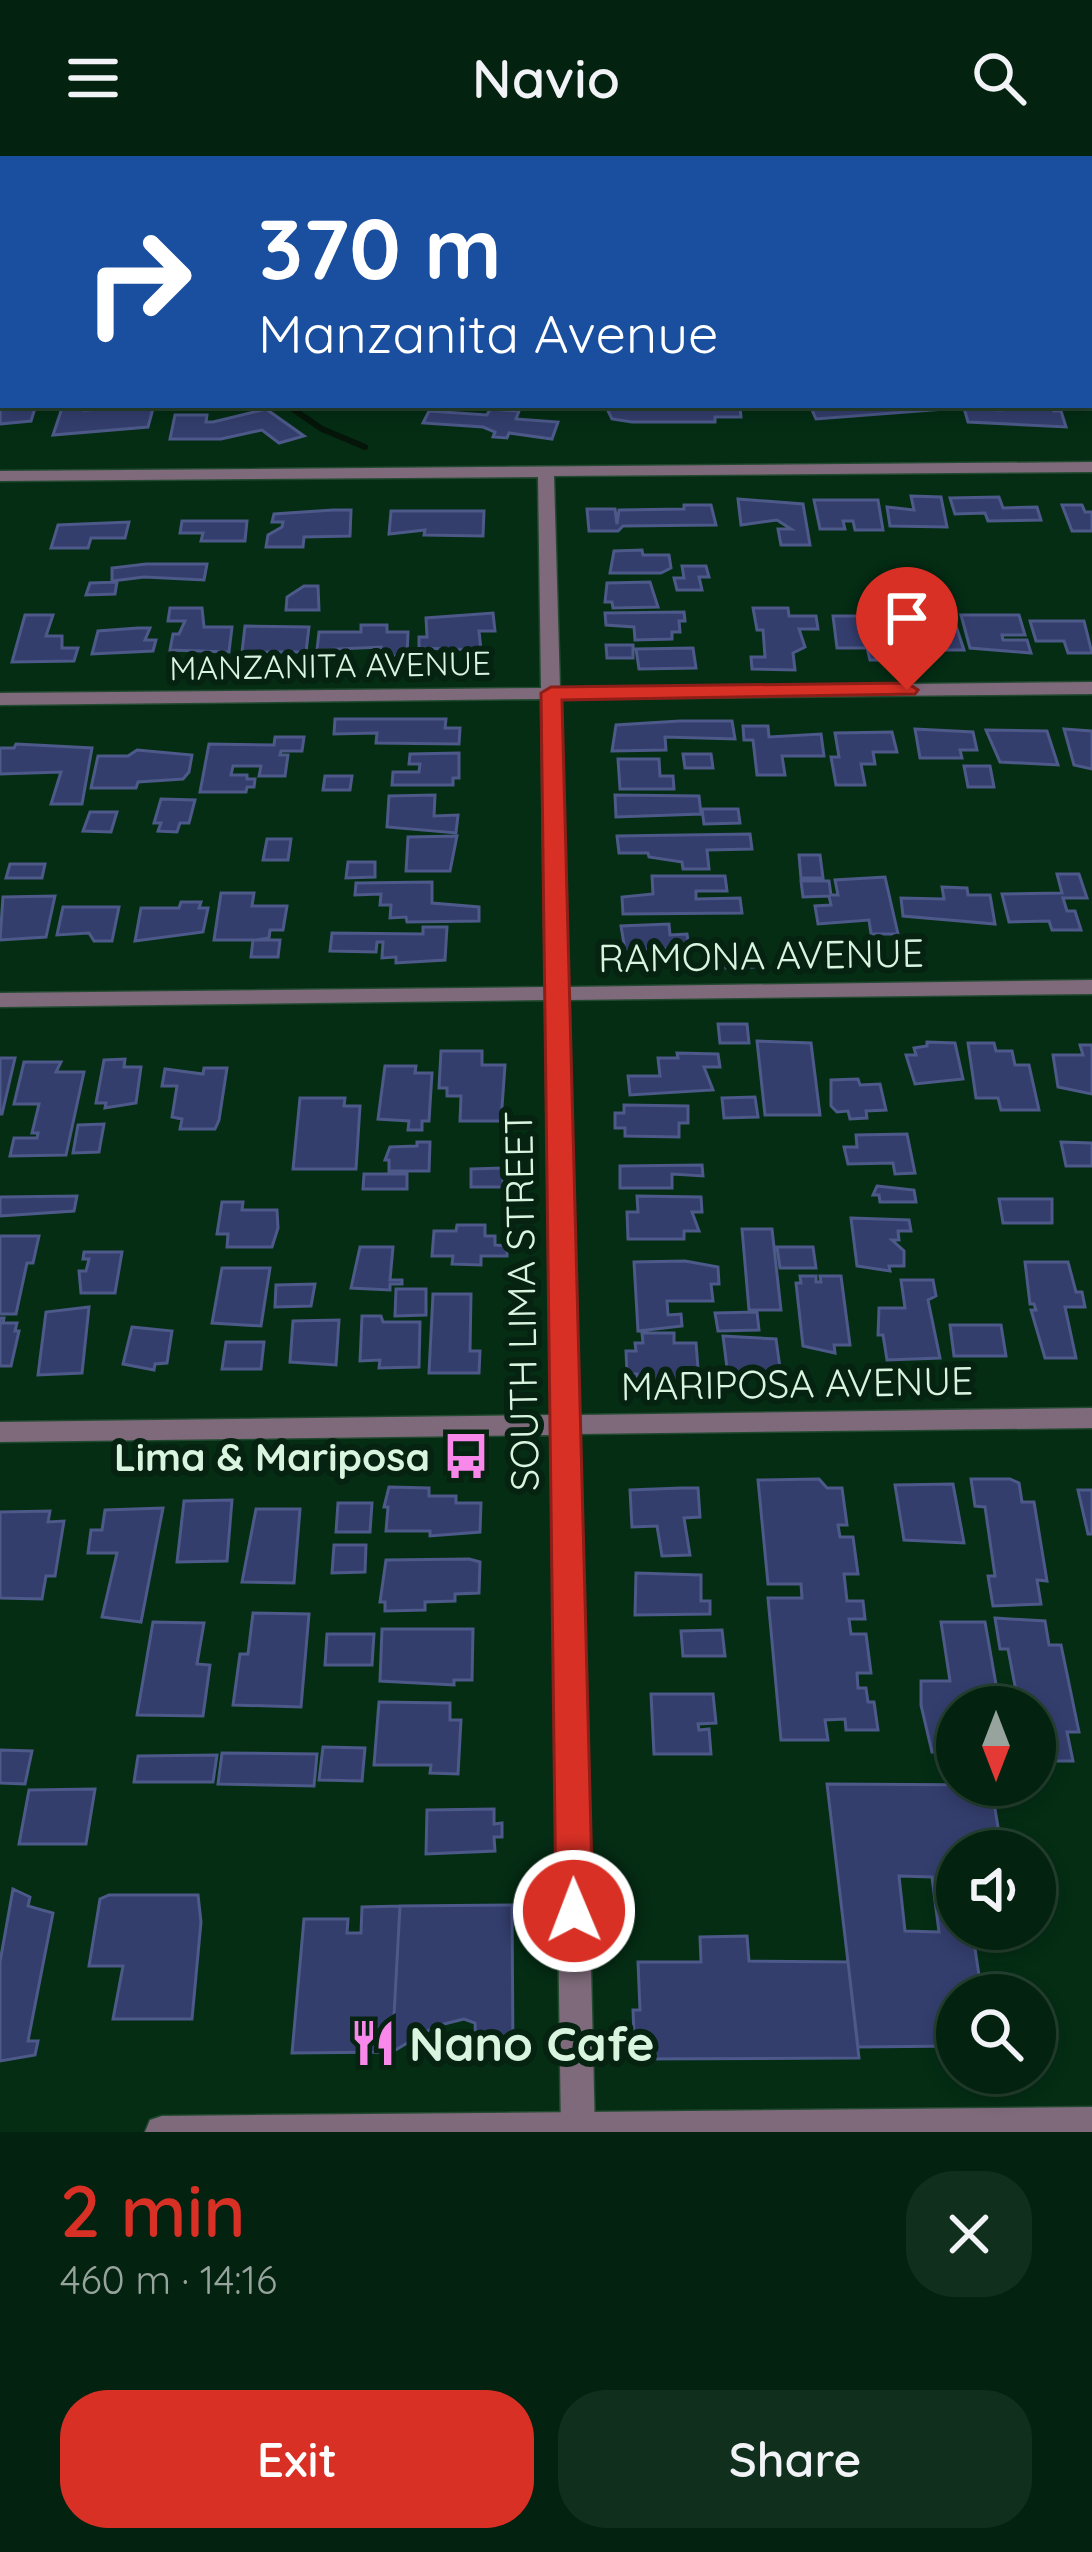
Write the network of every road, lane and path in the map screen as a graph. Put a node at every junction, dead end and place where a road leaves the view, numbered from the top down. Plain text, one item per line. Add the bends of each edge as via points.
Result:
1 (1092, 467) edge
2 (547, 472) junction
3 (0, 476) edge
4 (1092, 688) edge
5 (551, 693) junction
6 (0, 699) edge
7 (1092, 987) edge
8 (558, 994) junction
9 (0, 1000) edge
10 (1092, 1418) edge
11 (566, 1425) junction
12 (0, 1432) edge
13 (1087, 2126) edge
14 (578, 2130) edge
15 (162, 2132) edge

1 - 2 street
2 - 3 street
2 - 5 street, SOUTH LIMA STREET
4 - 5 street, MANZANITA AVENUE
5 - 6 street, MANZANITA AVENUE
5 - 8 street, SOUTH LIMA STREET
7 - 8 street, RAMONA AVENUE
8 - 9 street, RAMONA AVENUE
8 - 11 street, SOUTH LIMA STREET
10 - 11 street, MARIPOSA AVENUE
11 - 12 street, MARIPOSA AVENUE
11 - 14 street, SOUTH LIMA STREET
13 - 14 street
14 - 15 street

